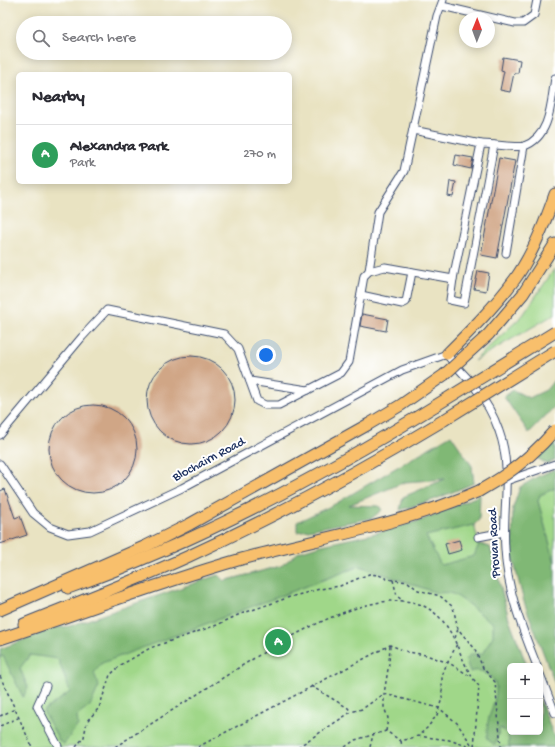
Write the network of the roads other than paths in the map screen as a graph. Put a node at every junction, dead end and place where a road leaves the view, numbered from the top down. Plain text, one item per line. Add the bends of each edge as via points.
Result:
1 (537, 0) edge
2 (442, 3) edge
3 (555, 78) edge
4 (413, 130) junction
5 (481, 144) junction
6 (494, 144) junction
7 (524, 146) junction
8 (555, 194) edge
9 (555, 244) edge
10 (506, 253) dead end
11 (369, 271) junction
12 (412, 272) junction
13 (453, 279) junction
14 (361, 295) junction
15 (555, 332) edge
16 (555, 351) edge
17 (447, 354) junction
18 (250, 381) junction
19 (308, 390) junction
20 (555, 430) edge
21 (0, 435) edge
22 (0, 464) edge
23 (555, 464) edge
24 (506, 481) junction
25 (504, 532) junction
26 (478, 537) dead end
27 (0, 611) edge
28 (0, 633) edge
29 (0, 639) edge
30 (536, 663) edge
31 (543, 682) edge
32 (46, 686) dead end
33 (555, 713) edge
34 (58, 747) edge

1 - 2 street via 534,15 523,23
2 - 4 street
3 - 7 street via 547,120 540,135
4 - 5 street
4 - 11 street via 402,176 378,212
5 - 6 street
5 - 13 street
6 - 7 street
6 - 13 street via 464,303 450,300
7 - 10 street
8 - 17 highway via 543,228 515,279
9 - 27 highway, bridge via 523,294 488,335 444,375 401,405 190,524
11 - 12 street via 385,267
11 - 14 street via 364,276
12 - 13 street
12 - 14 street via 406,302 402,304
14 - 19 street via 349,362 341,373
15 - 27 highway, bridge via 335,465 194,536 115,571
16 - 28 highway, bridge via 342,480 228,538 124,584
17 - 22 street, Blochairn Road via 402,370 182,488 90,531 68,534 50,527 34,513
17 - 24 street, Provan Road via 474,386 499,431 506,461
18 - 19 street
18 - 19 street via 257,401 265,405 279,405
18 - 21 street via 238,348 224,334 107,310
20 - 29 highway, bridge via 523,462 501,478 438,509 221,565
23 - 24 street
24 - 25 street, Provan Road
25 - 26 street
25 - 30 street, Provan Road via 510,591
31 - 33 street
32 - 34 street via 38,706

